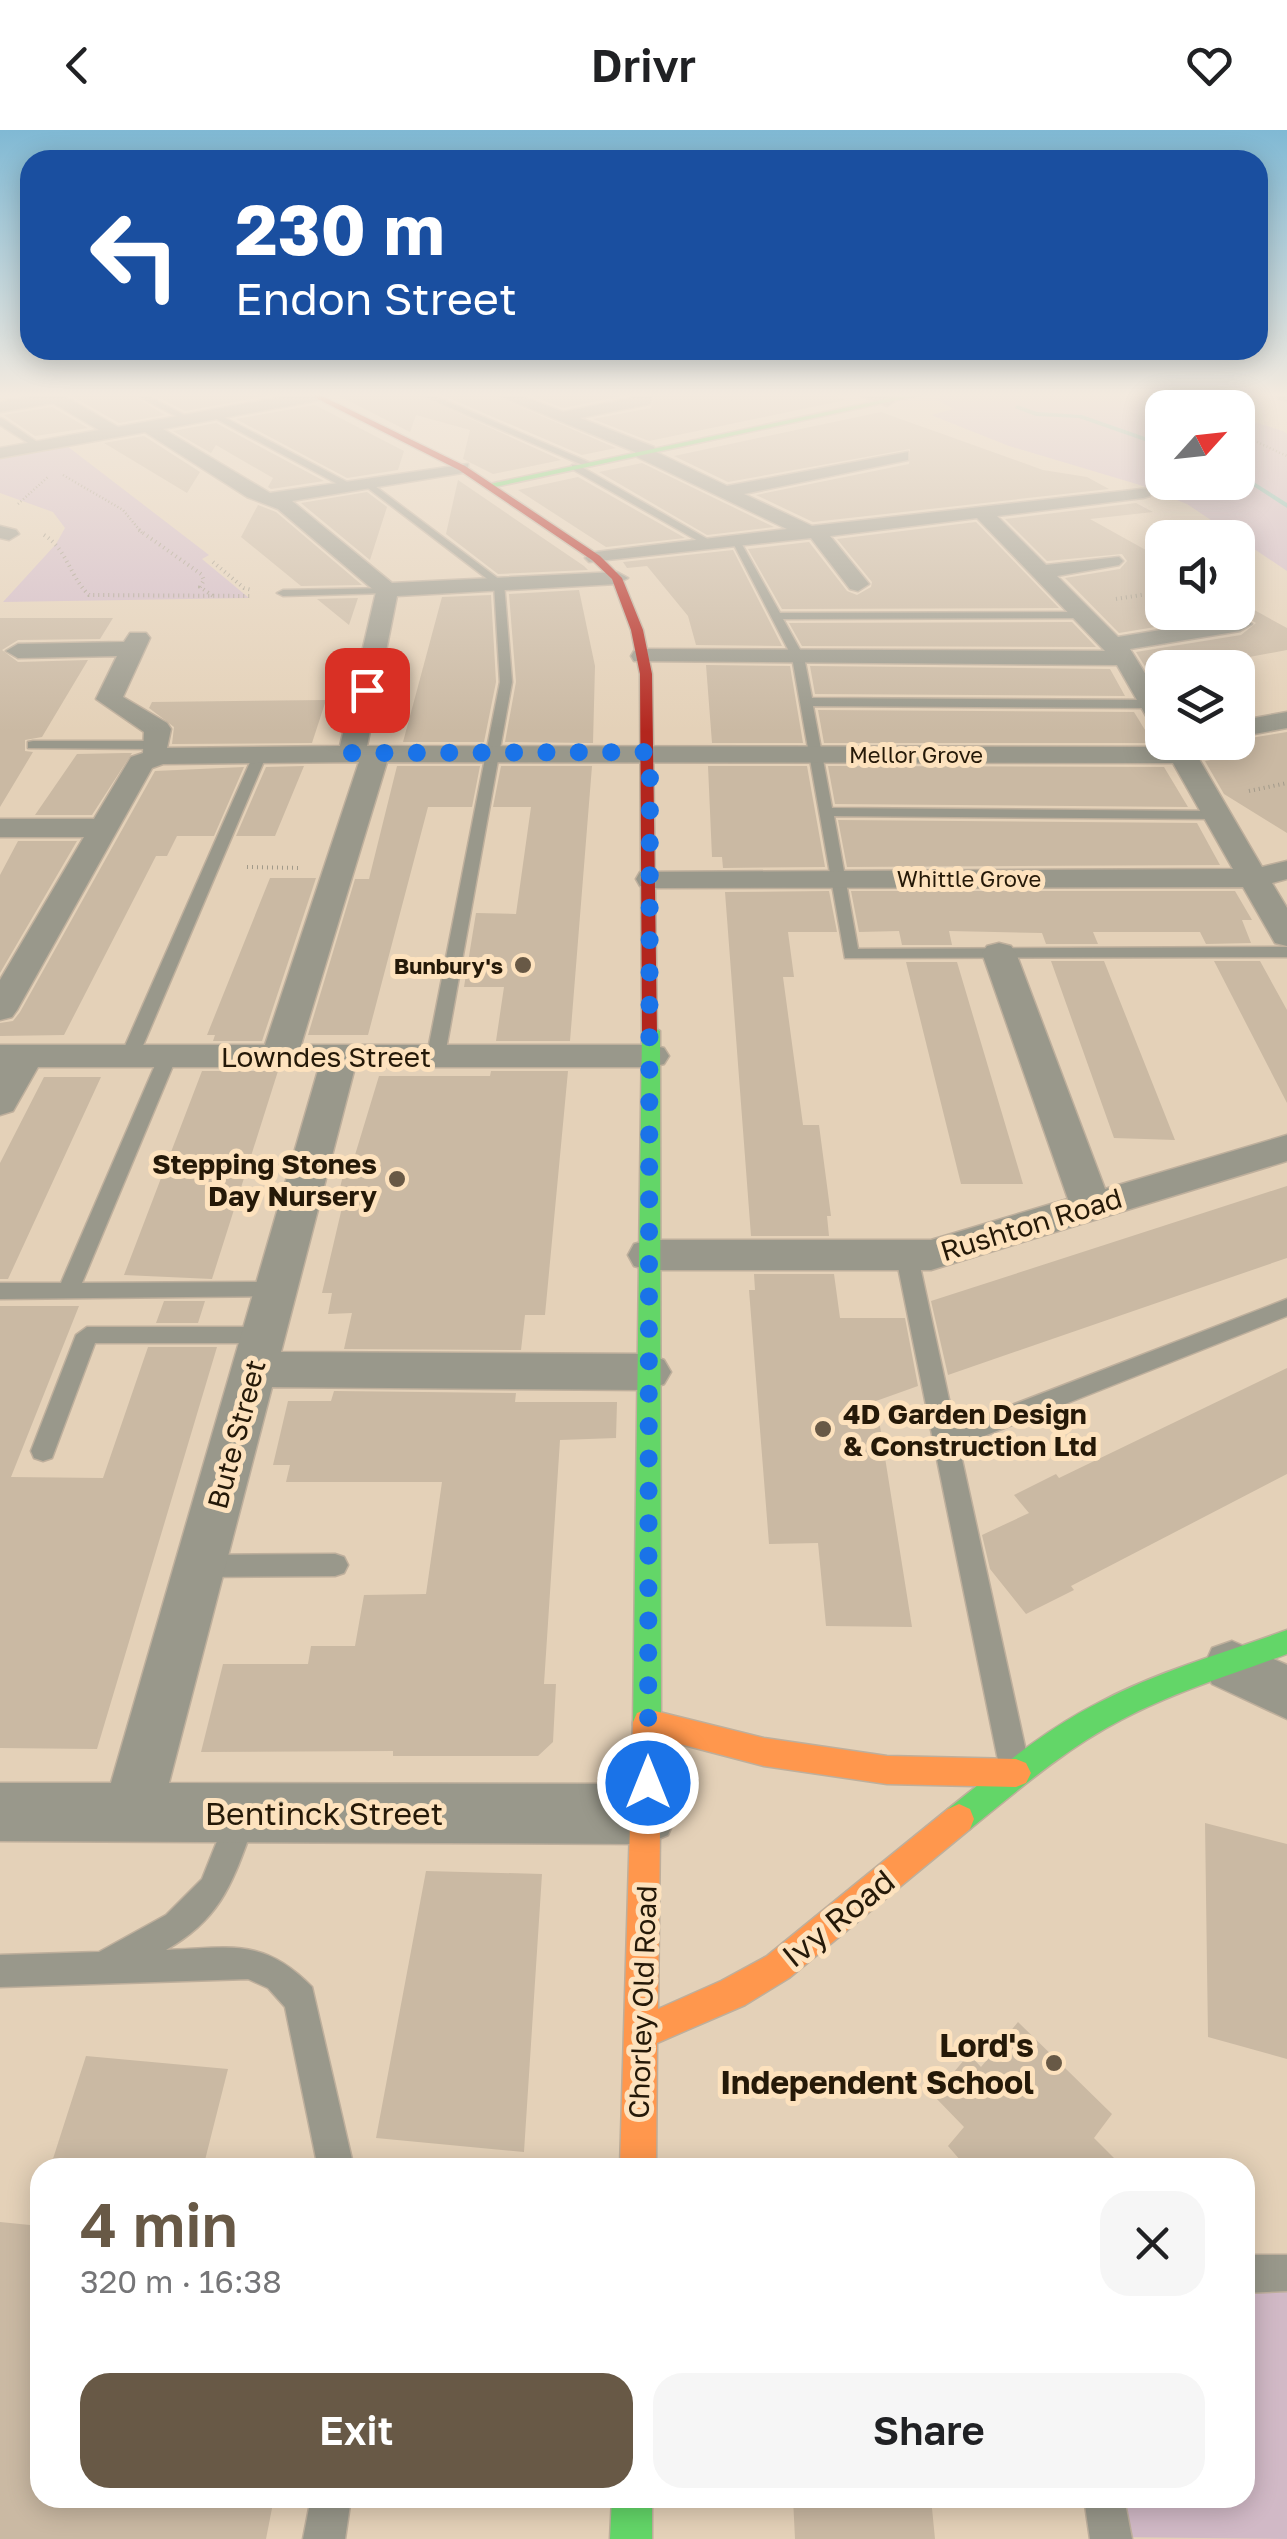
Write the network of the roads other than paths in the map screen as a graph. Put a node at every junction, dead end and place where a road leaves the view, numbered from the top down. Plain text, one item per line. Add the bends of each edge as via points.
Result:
1 (286, 507) edge
2 (390, 507) edge
3 (523, 507) edge
4 (650, 507) edge
5 (758, 507) edge
6 (1017, 507) edge
7 (980, 512) junction
8 (812, 532) junction
9 (735, 541) junction
10 (711, 544) junction
11 (596, 558) junction
12 (1112, 561) dead end
13 (1040, 572) junction
14 (617, 578) junction
15 (499, 584) junction
16 (858, 584) dead end
17 (387, 590) junction
18 (284, 593) road end
19 (1083, 615) junction
20 (775, 616) junction
21 (1214, 630) edge
22 (18, 652) dead end
23 (1119, 652) junction
24 (643, 656) junction
25 (798, 657) junction
26 (1145, 694) edge
27 (807, 702) junction
28 (1145, 713) edge
29 (1287, 720) edge
30 (1255, 726) edge
31 (33, 745) dead end
32 (1145, 749) edge
33 (157, 750) junction
34 (650, 752) junction
35 (364, 753) junction
36 (490, 753) junction
37 (816, 753) junction
38 (260, 754) junction
39 (1184, 760) edge
40 (825, 812) junction
41 (1217, 815) junction
42 (6, 820) edge
43 (104, 828) junction
44 (1287, 870) edge
45 (836, 878) junction
46 (1254, 878) junction
47 (650, 879) junction
48 (1287, 936) edge
49 (1287, 952) edge
50 (999, 953) junction
51 (0, 1010) edge
52 (280, 1055) junction
53 (13, 1056) edge
54 (130, 1056) junction
55 (168, 1056) junction
56 (340, 1056) junction
57 (436, 1056) junction
58 (651, 1056) junction
59 (0, 1103) edge
60 (1287, 1148) edge
61 (1091, 1206) junction
62 (649, 1255) junction
63 (907, 1257) junction
64 (0, 1291) edge
65 (68, 1291) junction
66 (1287, 1306) edge
67 (264, 1331) junction
68 (648, 1372) junction
69 (946, 1441) junction
70 (43, 1451) dead end
71 (200, 1566) junction
72 (334, 1566) dead end
73 (1287, 1642) edge
74 (1232, 1666) junction
75 (1287, 1693) edge
76 (648, 1722) junction
77 (1016, 1773) junction
78 (0, 1812) edge
79 (132, 1812) junction
80 (244, 1813) junction
81 (648, 1814) junction
82 (102, 1968) junction
83 (0, 1971) edge
84 (640, 2033) junction
85 (334, 2158) edge
86 (638, 2158) edge
87 (1255, 2274) edge
88 (1287, 2274) edge
89 (329, 2508) edge
90 (632, 2508) edge
91 (1106, 2508) edge
92 (324, 2539) edge
93 (631, 2539) edge
94 (1111, 2539) edge

1 - 17 street
2 - 15 lane
3 - 11 main road, Chorley Old Road
4 - 10 lane
5 - 8 street
6 - 7 street
7 - 8 street
7 - 13 street
8 - 9 street
8 - 16 street
9 - 10 street
9 - 20 lane
10 - 11 street
11 - 14 main road, Chorley Old Road
12 - 13 street
13 - 19 street
14 - 15 street
14 - 24 main road, Chorley Old Road
15 - 17 street
15 - 36 lane via 506,682
17 - 18 lane
17 - 35 street
19 - 20 lane
19 - 23 street
20 - 25 lane
21 - 23 street
22 - 33 street via 59,656 135,644 109,699 158,729
23 - 25 street
23 - 26 street
24 - 25 street
24 - 34 main road, Chorley Old Road
25 - 27 lane
27 - 28 lane
27 - 37 lane
29 - 30 street
31 - 33 lane
32 - 37 street, Mellor Grove
33 - 38 street, Mellor Grove
33 - 43 street via 141,763
34 - 36 street, Mellor Grove
34 - 37 street, Mellor Grove
34 - 47 main road, Chorley Old Road
35 - 36 street, Mellor Grove
35 - 38 street, Mellor Grove
35 - 52 street via 339,868
36 - 57 lane
37 - 40 lane
38 - 54 lane
39 - 41 street
40 - 41 lane
40 - 45 lane
41 - 46 street
42 - 43 street
43 - 51 street
44 - 46 street, Whittle Grove
45 - 46 street, Whittle Grove
45 - 47 street, Whittle Grove
45 - 50 lane via 851,954
46 - 48 street
47 - 58 main road, Chorley Old Road
49 - 50 lane
50 - 61 street
52 - 55 street, Lowndes Street
52 - 56 street, Lowndes Street
53 - 54 street, Lowndes Street
53 - 59 street
54 - 55 street, Lowndes Street
55 - 65 lane
56 - 57 street, Lowndes Street
56 - 67 street, Bute Street
57 - 58 street, Lowndes Street
58 - 62 main road, Chorley Old Road
60 - 61 street, Rushton Road
61 - 63 street, Rushton Road
62 - 63 street, Rushton Road
62 - 68 main road, Chorley Old Road
63 - 69 lane
64 - 65 lane
65 - 67 lane
66 - 69 lane
67 - 68 street
67 - 70 lane via 87,1335
67 - 71 street, Bute Street
68 - 76 main road, Chorley Old Road
69 - 77 lane
71 - 72 lane
71 - 79 street, Bute Street
73 - 74 main road, Ivy Road
74 - 75 street
74 - 77 main road, Ivy Road via 1119,1707
76 - 77 main road via 764,1752 887,1770
76 - 81 main road, Chorley Old Road
77 - 84 main road, Ivy Road via 778,1967
78 - 79 street, Bentinck Street
79 - 80 street, Bentinck Street
80 - 81 street, Bentinck Street
80 - 82 lane via 213,1890 177,1926
81 - 84 main road, Chorley Old Road
82 - 83 lane
82 - 85 lane via 250,1964 280,1977 300,1999
84 - 86 main road, Chorley Old Road
87 - 88 lane
89 - 92 lane
90 - 93 main road
91 - 94 lane

